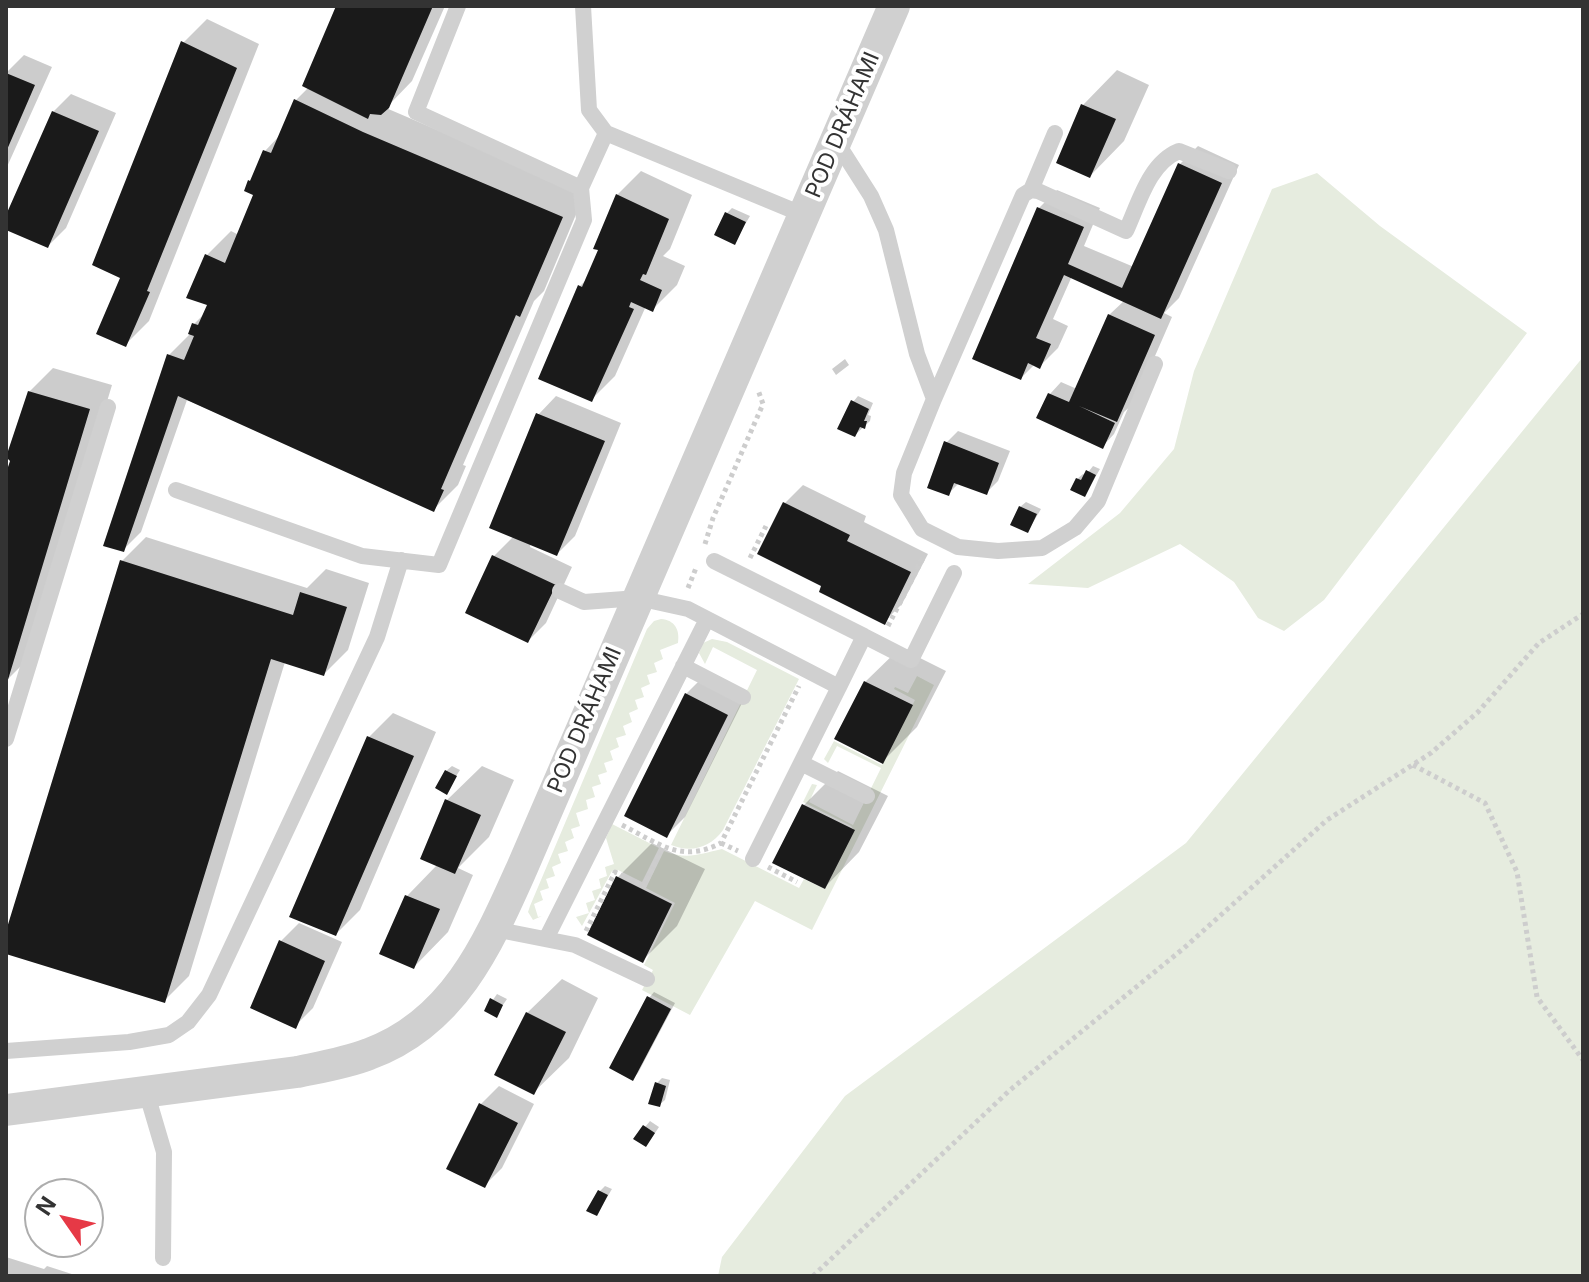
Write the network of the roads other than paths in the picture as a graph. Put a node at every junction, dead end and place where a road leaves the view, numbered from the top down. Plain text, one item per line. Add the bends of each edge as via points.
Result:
1 (458, 6) edge
2 (583, 6) edge
3 (894, 6) edge
4 (606, 133) junction
5 (1055, 133) dead end
6 (836, 141) junction
7 (1229, 171) dead end
8 (581, 188) junction
9 (1031, 190) junction
10 (804, 215) junction
11 (1155, 364) dead end
12 (934, 399) junction
13 (108, 407) dead end
14 (176, 490) dead end
15 (401, 560) junction
16 (714, 561) dead end
17 (954, 573) dead end
18 (560, 591) dead end
19 (638, 598) junction
20 (707, 619) junction
21 (864, 636) junction
22 (683, 666) junction
23 (839, 687) junction
24 (743, 697) dead end
25 (6, 739) edge
26 (801, 763) junction
27 (867, 796) dead end
28 (753, 859) dead end
29 (494, 929) junction
30 (546, 939) junction
31 (647, 979) dead end
32 (6, 1051) edge
33 (146, 1091) junction
34 (6, 1110) edge
35 (163, 1258) dead end

1 - 8 lane via 416,112
2 - 4 lane via 589,110
3 - 6 street, POD DRÁHAMI
4 - 8 lane
4 - 10 lane
5 - 9 lane
6 - 10 street, POD DRÁHAMI
6 - 12 lane via 886,230 917,354
7 - 9 lane via 1179,151 1170,155 1156,167 1126,231
8 - 15 lane via 584,220 439,565
9 - 12 lane via 1023,195
10 - 19 street, POD DRÁHAMI
11 - 12 lane via 1098,501 1075,528 1042,548 958,547 922,529 901,495 904,473
13 - 25 lane
14 - 15 lane via 362,556
15 - 32 lane via 377,637 209,995 188,1022 169,1035 129,1042
16 - 21 lane
17 - 21 lane via 911,660
18 - 19 lane via 584,602
19 - 20 lane via 688,609
19 - 29 street, POD DRÁHAMI
20 - 22 lane
20 - 23 lane
21 - 23 lane
22 - 24 lane
22 - 30 lane
23 - 26 lane
26 - 27 lane
26 - 28 lane
29 - 30 lane
29 - 33 street, POD DRÁHAMI via 445,1005 385,1048 297,1072
30 - 31 lane via 578,946
33 - 34 street, POD DRÁHAMI
33 - 35 lane via 164,1152

